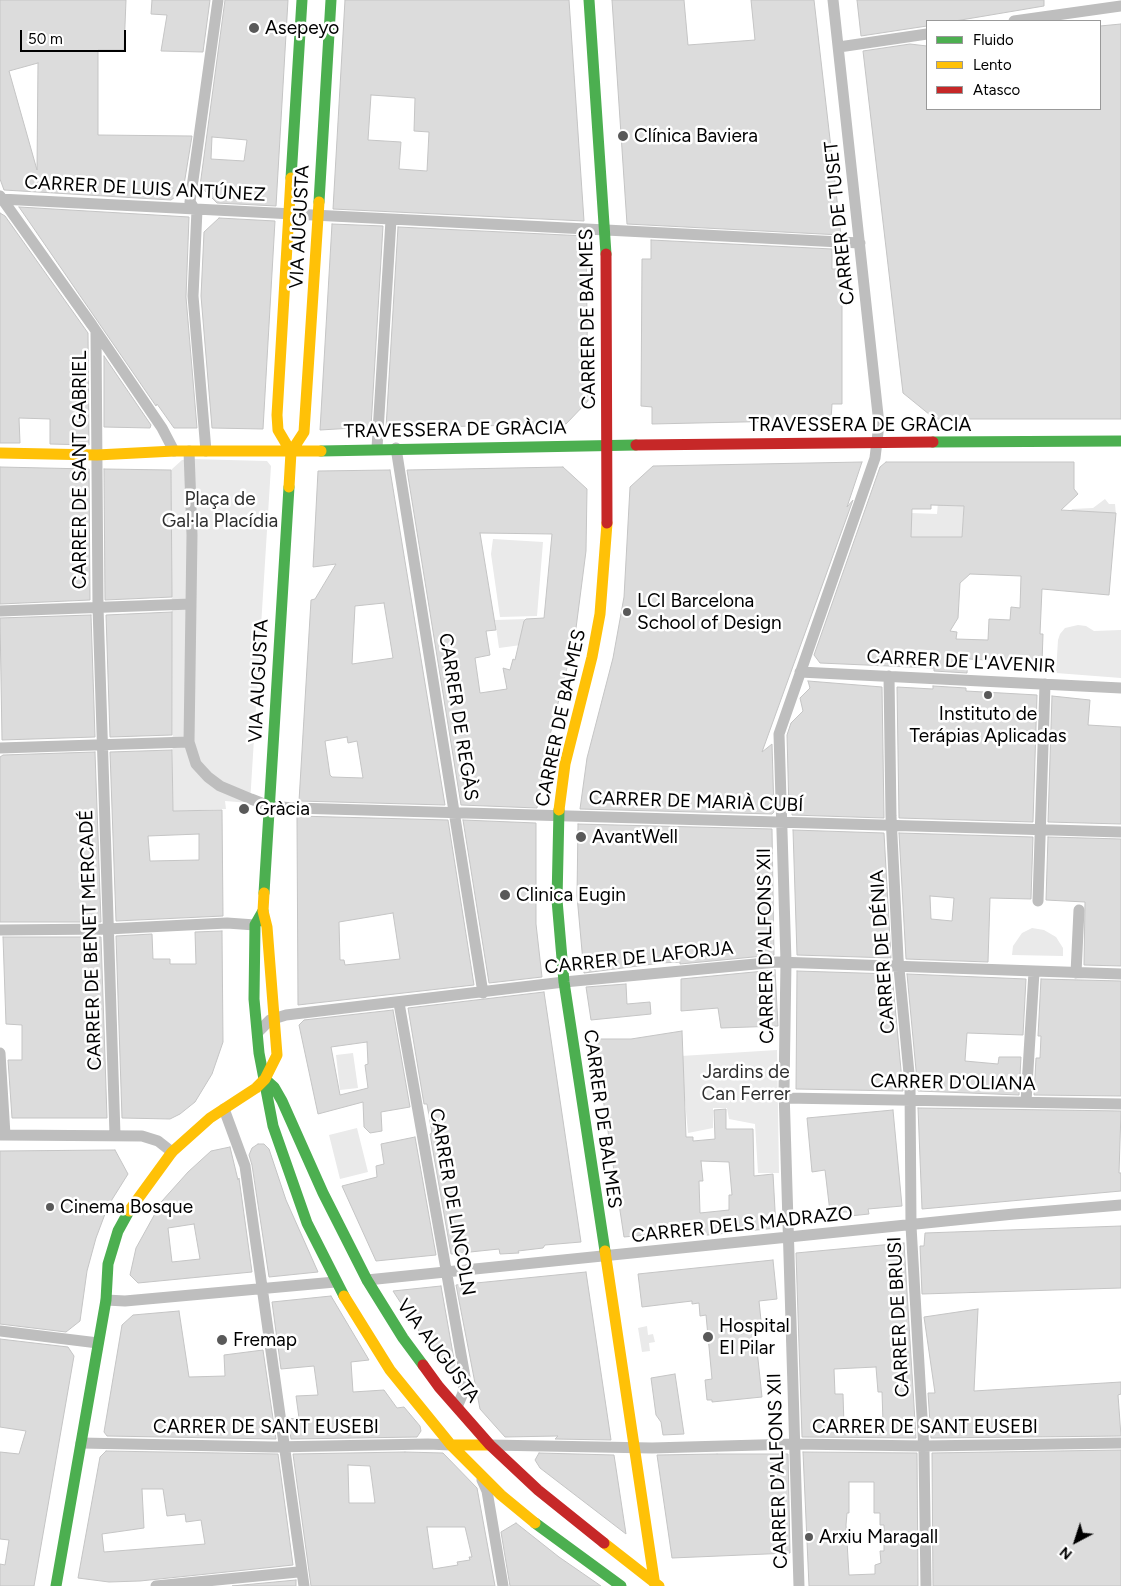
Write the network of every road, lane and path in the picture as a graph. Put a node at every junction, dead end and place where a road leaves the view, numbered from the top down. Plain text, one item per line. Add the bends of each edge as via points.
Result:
1 (218, 0) edge
2 (302, 0) edge
3 (331, 0) edge
4 (590, 0) edge
5 (833, 0) edge
6 (1121, 6) edge
7 (1021, 20) edge
8 (926, 34) edge
9 (838, 48) junction
10 (296, 98) junction
11 (325, 99) junction
12 (0, 198) edge
13 (196, 210) junction
14 (289, 214) junction
15 (318, 216) junction
16 (391, 220) junction
17 (604, 231) junction
18 (860, 243) junction
19 (96, 333) junction
20 (1121, 440) edge
21 (878, 442) junction
22 (608, 444) junction
23 (377, 448) junction
24 (396, 448) junction
25 (174, 451) junction
26 (189, 451) junction
27 (206, 451) junction
28 (291, 452) junction
29 (0, 453) edge
30 (97, 455) junction
31 (191, 604) junction
32 (98, 607) junction
33 (0, 611) edge
34 (800, 672) junction
35 (889, 676) junction
36 (1046, 684) junction
37 (1121, 688) edge
38 (189, 742) junction
39 (102, 744) junction
40 (0, 748) edge
41 (269, 806) junction
42 (455, 812) junction
43 (558, 815) junction
44 (781, 822) junction
45 (892, 826) junction
46 (1041, 829) junction
47 (1121, 832) edge
48 (1038, 901) dead end
49 (1080, 910) dead end
50 (263, 912) junction
51 (255, 925) junction
52 (107, 929) junction
53 (0, 930) edge
54 (786, 962) junction
55 (898, 966) junction
56 (1034, 972) junction
57 (1076, 973) junction
58 (1121, 974) edge
59 (564, 982) junction
60 (483, 993) junction
61 (399, 1003) junction
62 (273, 1018) junction
63 (258, 1032) junction
64 (0, 1053) edge
65 (264, 1078) junction
66 (785, 1098) junction
67 (910, 1100) junction
68 (1026, 1102) junction
69 (1121, 1104) edge
70 (224, 1109) junction
71 (2, 1135) edge
72 (115, 1135) junction
73 (172, 1152) junction
74 (1121, 1205) edge
75 (912, 1226) junction
76 (789, 1238) junction
77 (604, 1257) junction
78 (447, 1272) junction
79 (367, 1280) junction
80 (335, 1282) junction
81 (263, 1288) junction
82 (106, 1300) junction
83 (0, 1330) edge
84 (98, 1343) junction
85 (457, 1407) junction
86 (1121, 1442) edge
87 (81, 1443) junction
88 (795, 1444) junction
89 (451, 1445) junction
90 (490, 1445) junction
91 (285, 1446) junction
92 (472, 1446) junction
93 (923, 1446) junction
94 (633, 1448) junction
95 (476, 1470) junction
96 (298, 1572) dead end
97 (656, 1585) edge
98 (56, 1586) edge
99 (156, 1586) edge
100 (304, 1586) edge
101 (504, 1586) edge
102 (621, 1586) edge
103 (799, 1586) edge
104 (926, 1586) edge

1 - 13 street via 190,202
2 - 10 main road, VIA AUGUSTA
3 - 11 main road, VIA AUGUSTA
4 - 17 main road, CARRER DE BALMES
5 - 9 street, CARRER DE TUSET
6 - 7 street
8 - 9 street
9 - 18 street, CARRER DE TUSET
10 - 11 main road
10 - 14 main road, VIA AUGUSTA
11 - 15 main road, VIA AUGUSTA
12 - 13 street, CARRER DE LUIS ANTÚNEZ
12 - 19 street
13 - 14 street, CARRER DE LUIS ANTÚNEZ
13 - 27 street via 193,296
14 - 15 street, CARRER DE LUIS ANTÚNEZ
14 - 28 main road, VIA AUGUSTA via 277,415 278,430
15 - 16 street, CARRER DE LUIS ANTÚNEZ
15 - 28 main road, VIA AUGUSTA via 304,432
16 - 17 street, CARRER DE LUIS ANTÚNEZ
16 - 23 street
17 - 18 street, CARRER DE LUIS ANTÚNEZ
17 - 22 main road, CARRER DE BALMES
18 - 21 street, CARRER DE TUSET via 877,393
19 - 25 street via 166,434
19 - 30 street, CARRER DE SANT GABRIEL
20 - 21 main road, TRAVESSERA DE GRÀCIA
21 - 22 main road, TRAVESSERA DE GRÀCIA
21 - 34 street, CARRER D'ALFONS XII
22 - 24 main road, TRAVESSERA DE GRÀCIA
22 - 43 main road, CARRER DE BALMES via 608,532 602,601 592,657 565,764
23 - 24 main road, TRAVESSERA DE GRÀCIA
23 - 28 main road, TRAVESSERA DE GRÀCIA
24 - 42 street, CARRER DE REGÀS
25 - 26 main road, TRAVESSERA DE GRÀCIA
25 - 30 main road, TRAVESSERA DE GRÀCIA
26 - 27 main road, TRAVESSERA DE GRÀCIA
26 - 31 street
27 - 28 main road, TRAVESSERA DE GRÀCIA
28 - 41 main road, VIA AUGUSTA
29 - 30 main road, TRAVESSERA DE GRÀCIA
30 - 32 street, CARRER DE SANT GABRIEL
31 - 32 street
31 - 38 street
32 - 33 street
32 - 39 street, CARRER DE SANT GABRIEL
34 - 35 street, CARRER DE L'AVENIR
34 - 44 street, CARRER D'ALFONS XII via 780,729
35 - 36 street, CARRER DE L'AVENIR
35 - 45 street, CARRER DE DÉNIA
36 - 37 street, CARRER DE L'AVENIR
36 - 46 street
38 - 39 street
38 - 41 street via 196,764 208,777 220,786
39 - 40 street
39 - 52 street, CARRER DE BENET MERCADÉ
41 - 42 street, CARRER DE MARIÀ CUBÍ
41 - 50 main road, VIA AUGUSTA
42 - 43 street, CARRER DE MARIÀ CUBÍ
42 - 60 street, CARRER DE REGÀS
43 - 44 street, CARRER DE MARIÀ CUBÍ
43 - 59 main road, CARRER DE BALMES via 556,900
44 - 45 street, CARRER DE MARIÀ CUBÍ
44 - 54 street, CARRER D'ALFONS XII
45 - 46 street, CARRER DE MARIÀ CUBÍ
45 - 55 street, CARRER DE DÉNIA
46 - 47 street, CARRER DE MARIÀ CUBÍ
46 - 48 street
49 - 57 street
50 - 51 main road, VIA AUGUSTA
50 - 62 main road, VIA AUGUSTA via 267,927
51 - 52 street via 228,923
51 - 63 main road via 254,1000
52 - 53 street
52 - 72 street, CARRER DE BENET MERCADÉ
54 - 55 street, CARRER DE LAFORJA
54 - 59 street, CARRER DE LAFORJA
54 - 66 street, CARRER D'ALFONS XII
55 - 56 street, CARRER DE LAFORJA
55 - 67 street, CARRER DE DÉNIA
56 - 57 street, CARRER DE LAFORJA
56 - 68 street
57 - 58 street, CARRER DE LAFORJA
59 - 60 street, CARRER DE LAFORJA
59 - 77 main road, CARRER DE BALMES
60 - 61 street, CARRER DE LAFORJA
61 - 62 street, CARRER DE LAFORJA
61 - 78 street, CARRER DE LINCOLN
62 - 63 street
62 - 65 main road, VIA AUGUSTA via 277,1055
63 - 65 main road
64 - 71 street
65 - 70 main road via 248,1095
65 - 79 main road, VIA AUGUSTA via 282,1101 322,1193
65 - 80 main road via 273,1126 292,1181 320,1254
66 - 67 street, CARRER D'OLIANA
66 - 76 street, CARRER D'ALFONS XII
67 - 68 street, CARRER D'OLIANA
67 - 75 street, CARRER DE DÉNIA
68 - 69 street, CARRER D'OLIANA
70 - 73 main road
70 - 81 street via 245,1166
71 - 72 street
72 - 73 street via 146,1136
73 - 82 main road via 125,1216 118,1231 108,1264
74 - 75 street, CARRER DELS MADRAZO
75 - 76 street, CARRER DELS MADRAZO
75 - 93 street, CARRER DE BRUSI
76 - 77 street, CARRER DELS MADRAZO
76 - 88 street, CARRER D'ALFONS XII
77 - 78 street, CARRER DELS MADRAZO
77 - 94 main road, CARRER DE BALMES
78 - 79 street, CARRER DELS MADRAZO
78 - 85 street, CARRER DE LINCOLN via 464,1377 463,1393
79 - 80 main road
79 - 85 main road, VIA AUGUSTA via 408,1345
80 - 81 street
80 - 89 main road via 390,1370
81 - 82 street
81 - 91 street
82 - 84 main road
83 - 84 street
84 - 87 main road
85 - 90 main road, VIA AUGUSTA
86 - 93 street, CARRER DE SANT EUSEBI
87 - 91 street, CARRER DE SANT EUSEBI
87 - 98 main road
88 - 93 street, CARRER DE SANT EUSEBI
88 - 94 street, CARRER DE SANT EUSEBI
88 - 103 street, CARRER D'ALFONS XII
89 - 91 street, CARRER DE SANT EUSEBI
89 - 92 main road
89 - 95 main road
90 - 92 main road
90 - 94 street, CARRER DE SANT EUSEBI
90 - 97 main road, VIA AUGUSTA via 557,1506
91 - 100 street
92 - 95 main road
93 - 104 street, CARRER DE BRUSI
94 - 97 main road, CARRER DE BALMES
95 - 101 street via 487,1492
95 - 102 main road via 537,1525
96 - 99 street

